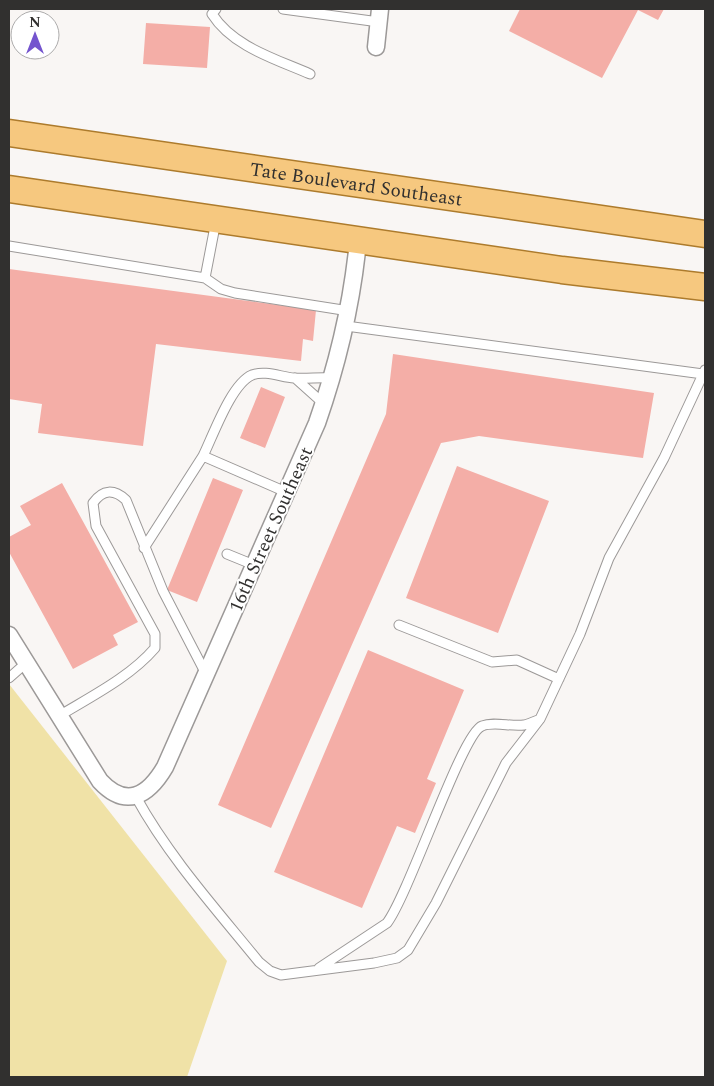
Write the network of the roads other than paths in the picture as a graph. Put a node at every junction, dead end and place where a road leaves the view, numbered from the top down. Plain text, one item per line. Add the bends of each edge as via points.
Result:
1 (216, 9) edge
2 (283, 9) edge
3 (379, 15) edge
4 (376, 47) dead end
5 (310, 74) dead end
6 (9, 134) edge
7 (9, 189) edge
8 (216, 220) junction
9 (705, 234) edge
10 (358, 241) junction
11 (9, 246) edge
12 (204, 278) junction
13 (705, 287) edge
14 (347, 318) junction
15 (704, 372) edge
16 (295, 378) junction
17 (332, 378) junction
18 (324, 404) junction
19 (203, 456) junction
20 (286, 492) junction
21 (144, 548) junction
22 (227, 554) dead end
23 (254, 564) junction
24 (399, 625) dead end
25 (9, 635) edge
26 (26, 663) junction
27 (206, 674) junction
28 (9, 678) edge
29 (559, 679) junction
30 (59, 716) junction
31 (540, 719) junction
32 (136, 797) junction
33 (317, 970) junction

1 - 5 lane via 212,14 219,24 240,42
2 - 3 lane
3 - 4 street
6 - 9 main road, Tate Boulevard Southeast
7 - 8 main road
8 - 10 main road
8 - 12 lane
10 - 13 main road
10 - 14 street, 16th Street Southeast
11 - 12 lane
12 - 14 lane via 235,293
14 - 15 lane
14 - 17 street, 16th Street Southeast
15 - 29 lane via 664,458 609,558
16 - 17 lane
16 - 18 lane
16 - 19 lane via 258,374 243,382 234,392
17 - 18 street, 16th Street Southeast
18 - 20 street, 16th Street Southeast
19 - 20 lane
19 - 21 lane
20 - 23 street, 16th Street Southeast
21 - 27 lane
21 - 30 lane via 126,500 109,491 99,495 93,503 96,526 155,634 155,648 137,665
22 - 23 lane
23 - 27 street, 16th Street Southeast
24 - 29 lane via 492,662 517,660
25 - 26 street
26 - 28 lane
26 - 30 street
27 - 32 street, 16th Street Southeast via 165,767 153,784
29 - 31 lane
30 - 32 street via 100,781 114,793
31 - 33 lane via 506,763 436,903 408,950 390,960
31 - 33 lane via 524,725 482,726 474,731 461,754 412,878 394,914 387,923
32 - 33 lane via 150,823 259,962 270,971 281,974

